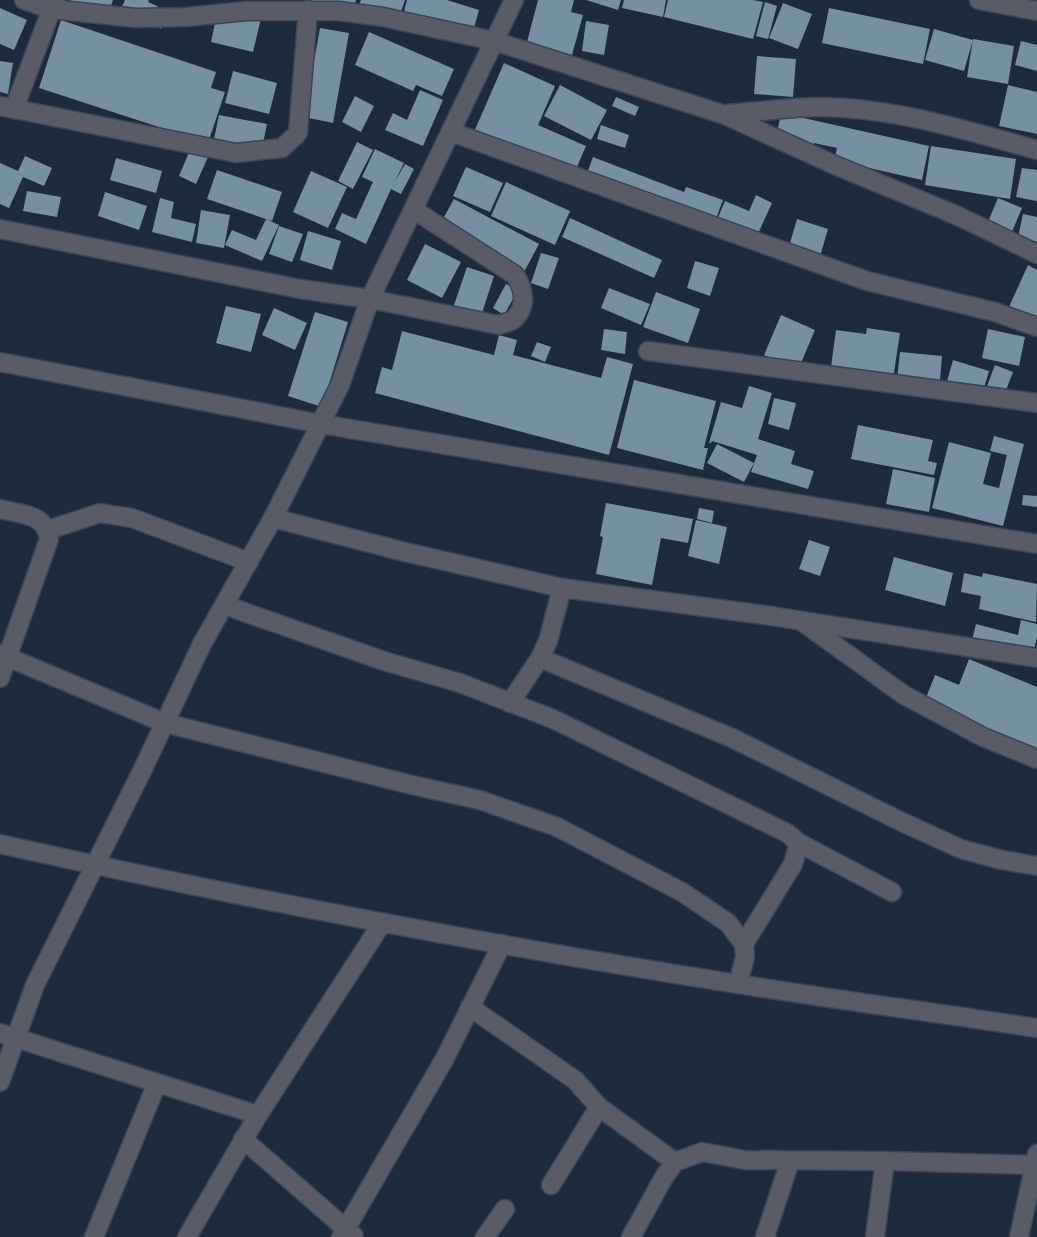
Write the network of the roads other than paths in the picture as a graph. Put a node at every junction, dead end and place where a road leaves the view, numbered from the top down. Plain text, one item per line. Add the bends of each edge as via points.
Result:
1 (24, 0) edge
2 (514, 0) edge
3 (979, 0) edge
4 (53, 4) edge
5 (308, 10) junction
6 (1037, 11) edge
7 (494, 41) junction
8 (7, 108) edge
9 (725, 115) junction
10 (451, 132) junction
11 (1037, 150) edge
12 (414, 210) junction
13 (0, 229) edge
14 (1037, 254) edge
15 (370, 299) junction
16 (1037, 327) edge
17 (648, 351) dead end
18 (0, 362) edge
19 (1037, 403) edge
20 (321, 424) junction
21 (0, 509) edge
22 (273, 518) junction
23 (48, 530) junction
24 (1037, 544) edge
25 (249, 562) junction
26 (562, 588) junction
27 (224, 605) junction
28 (800, 621) junction
29 (4, 655) edge
30 (540, 658) junction
31 (1037, 658) edge
32 (0, 678) edge
33 (510, 703) junction
34 (165, 723) junction
35 (1037, 759) edge
36 (799, 843) junction
37 (0, 844) edge
38 (95, 866) junction
39 (1037, 866) edge
40 (892, 892) dead end
41 (382, 923) junction
42 (502, 944) junction
43 (744, 944) junction
44 (738, 984) junction
45 (470, 1007) junction
46 (1037, 1028) edge
47 (8, 1036) edge
48 (0, 1082) edge
49 (157, 1083) junction
50 (599, 1107) junction
51 (258, 1114) junction
52 (243, 1139) junction
53 (1036, 1160) edge
54 (790, 1161) junction
55 (885, 1161) junction
56 (675, 1162) junction
57 (551, 1185) dead end
58 (505, 1209) dead end
59 (347, 1235) edge
60 (94, 1237) edge
61 (187, 1237) edge
62 (485, 1237) edge
63 (631, 1237) edge
64 (765, 1237) edge
65 (875, 1237) edge
66 (1019, 1237) edge

1 - 4 street
2 - 7 street
3 - 6 street
4 - 5 street via 136,18
4 - 8 street
5 - 7 street via 383,17
5 - 8 street via 298,133 282,148 236,153
7 - 9 street
7 - 10 street
9 - 11 street via 814,107 886,113
9 - 14 street
10 - 12 street
10 - 16 street via 867,281 995,312
12 - 15 street
12 - 15 street via 515,275 522,285 521,308 513,320 499,325
13 - 15 street via 300,289
15 - 20 street via 340,386
17 - 19 street
18 - 20 street
20 - 22 street
20 - 24 street
21 - 23 street via 40,520
22 - 25 street
22 - 26 street
23 - 25 street via 100,513 132,518
23 - 29 street via 49,539
25 - 27 street
26 - 28 street
26 - 30 street
27 - 33 street
27 - 34 street
28 - 31 street
28 - 35 street via 904,695 983,737
29 - 32 street
29 - 34 street
30 - 33 street
30 - 39 street via 732,738 961,849
33 - 36 street via 552,719 734,807
34 - 38 street
34 - 43 street via 480,800 557,827 682,892 728,923
36 - 40 street
36 - 43 street via 793,864
37 - 38 street
38 - 41 street
38 - 47 street
41 - 42 street
41 - 51 street
42 - 44 street
42 - 45 street
43 - 44 street
44 - 46 street
45 - 50 street via 575,1080
45 - 59 street
47 - 48 street
47 - 49 street
49 - 51 street
49 - 60 street
50 - 56 street
50 - 57 street
51 - 52 street
52 - 59 street
52 - 61 street
53 - 55 street
53 - 66 street
54 - 55 street
54 - 56 street via 745,1160 702,1152
54 - 64 street
55 - 65 street
56 - 63 street
58 - 62 street

